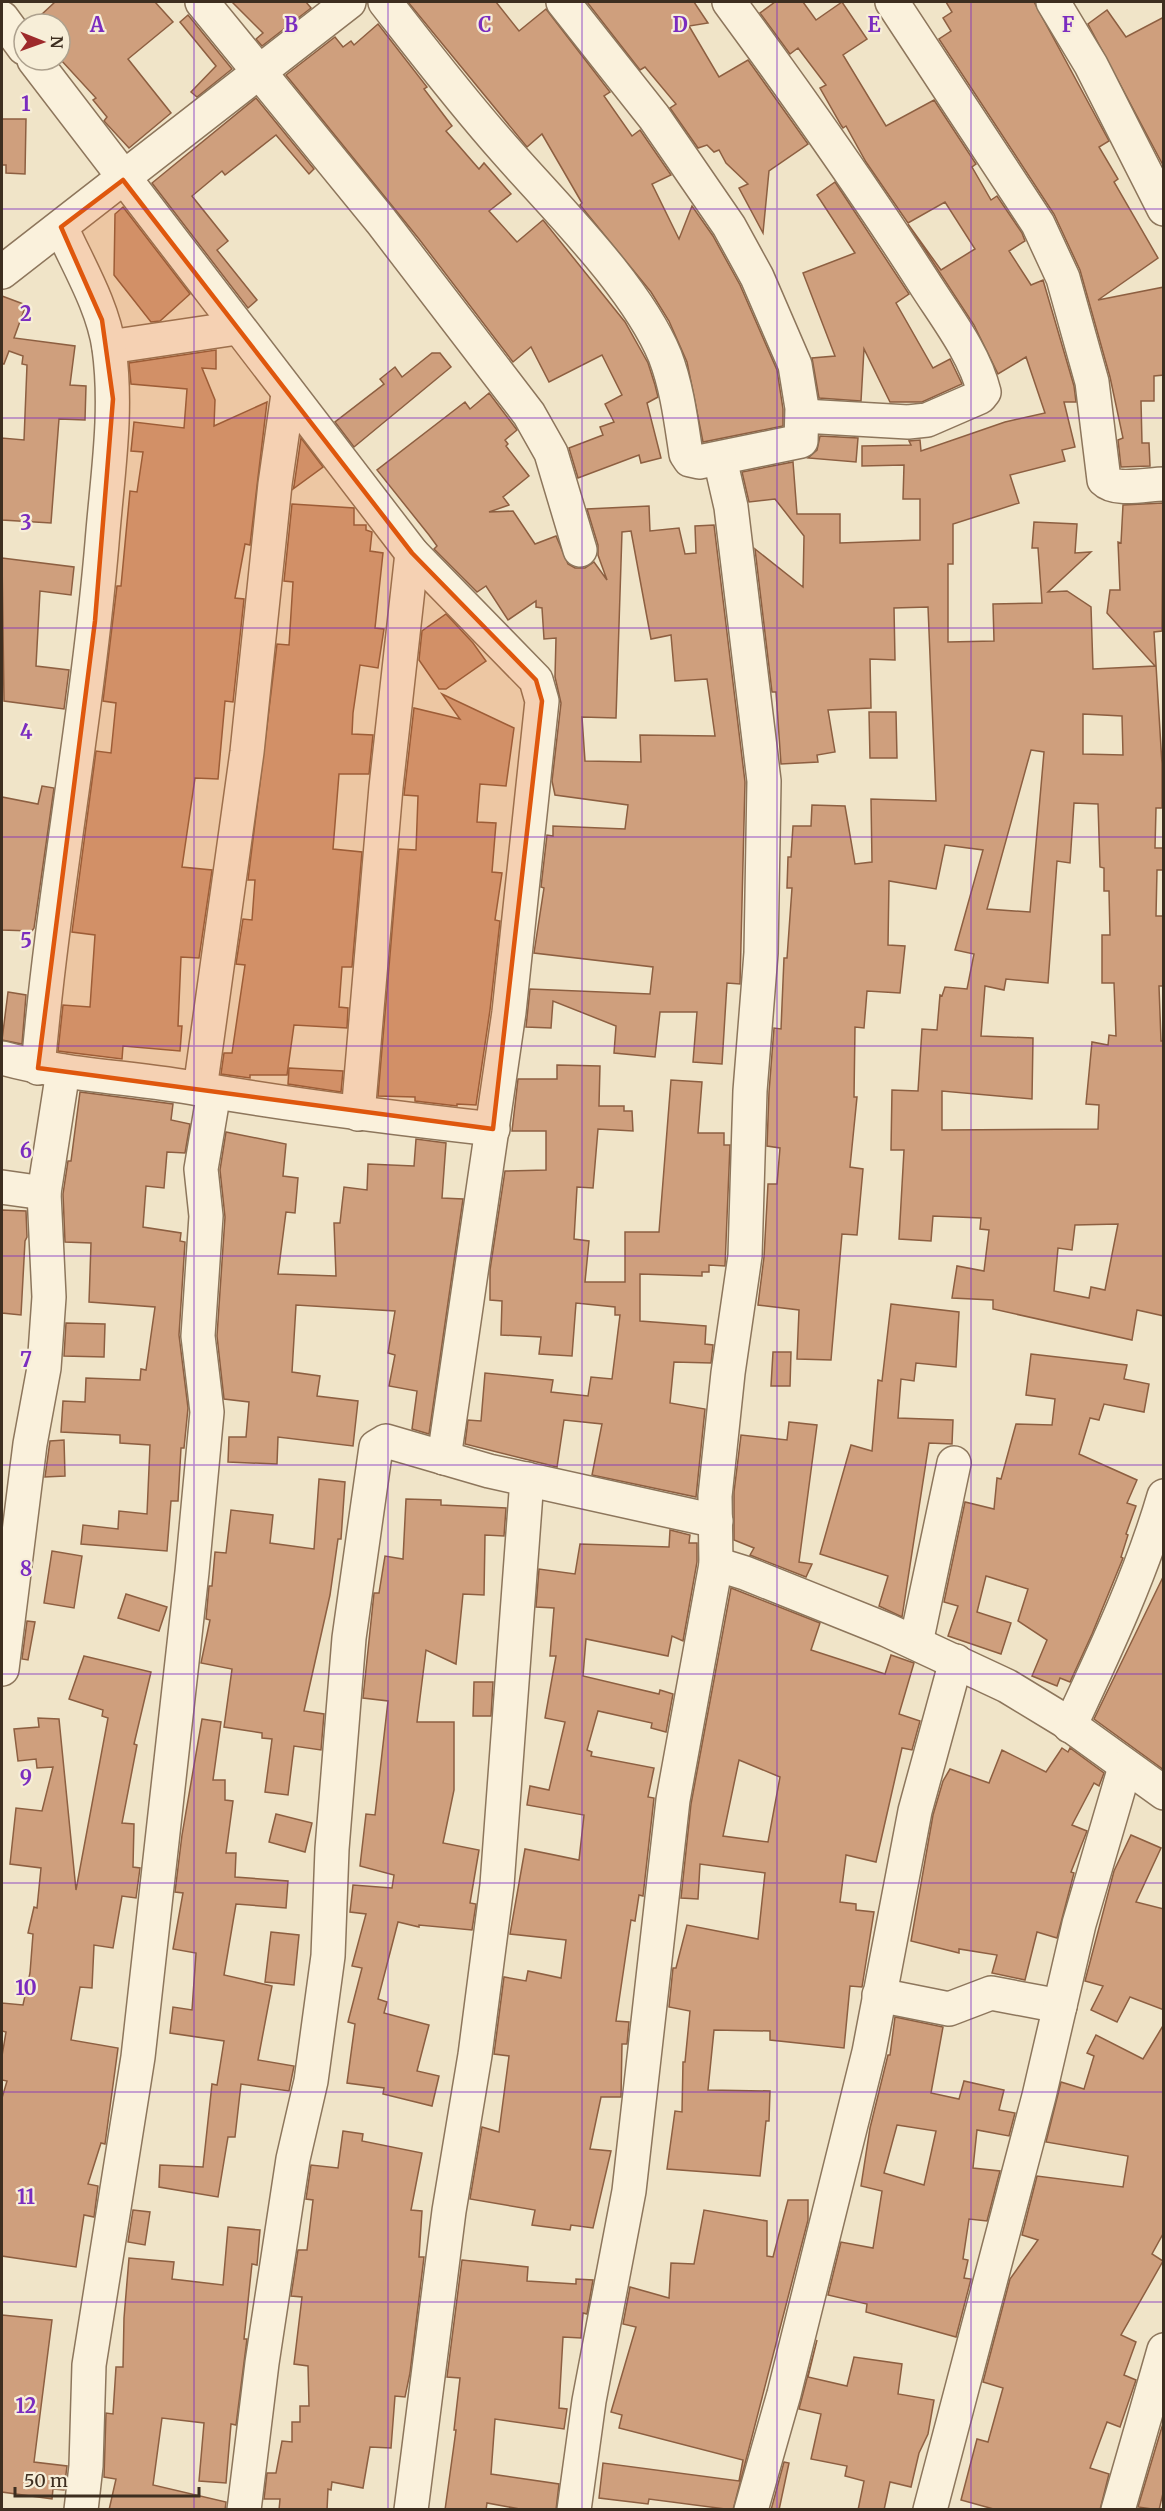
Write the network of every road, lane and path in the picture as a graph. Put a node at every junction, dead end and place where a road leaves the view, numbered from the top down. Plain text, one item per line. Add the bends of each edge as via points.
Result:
1 (202, 2) edge
2 (349, 2) edge
3 (385, 2) edge
4 (563, 2) edge
5 (729, 2) edge
6 (892, 2) edge
7 (1053, 2) edge
8 (2, 18) edge
9 (12, 32) edge
10 (259, 71) junction
11 (42, 72) edge
12 (123, 180) junction
13 (1164, 209) edge
14 (61, 227) junction
15 (2, 272) edge
16 (237, 328) junction
17 (109, 347) junction
18 (288, 394) junction
19 (803, 416) junction
20 (720, 459) junction
21 (1164, 484) edge
22 (580, 550) dead end
23 (412, 553) junction
24 (2, 1058) edge
25 (51, 1069) junction
26 (207, 1090) junction
27 (358, 1114) junction
28 (493, 1129) junction
29 (2, 1188) edge
30 (44, 1193) junction
31 (444, 1458) junction
32 (954, 1463) dead end
33 (527, 1479) junction
34 (1164, 1497) edge
35 (716, 1521) junction
36 (716, 1564) junction
37 (916, 1643) junction
38 (956, 1661) junction
39 (2, 1669) edge
40 (1070, 1726) junction
41 (1125, 1767) junction
42 (1164, 1793) edge
43 (879, 1995) junction
44 (1060, 2006) junction
45 (1164, 2350) edge
46 (1154, 2422) edge
47 (81, 2510) edge
48 (244, 2510) edge
49 (411, 2510) edge
50 (574, 2510) edge
51 (751, 2510) edge
52 (930, 2510) edge
53 (1118, 2510) edge

1 - 10 street
2 - 10 street
3 - 20 street via 641,312 668,366 690,460
4 - 19 street via 630,84 729,226 782,329 795,365
5 - 19 street via 908,258 965,346 984,392 927,420
6 - 21 street via 1038,224 1063,278 1092,381 1104,480 1118,486
7 - 13 street via 1091,64
8 - 9 street
10 - 12 street
10 - 22 street via 381,221 529,414 551,453
11 - 12 street
12 - 14 street
12 - 16 street
14 - 15 street
14 - 17 street via 102,320
16 - 17 street
16 - 18 street
17 - 25 street via 113,399 95,621 48,971
18 - 23 street
18 - 26 street
19 - 20 street via 801,441
20 - 35 street via 731,507 765,816 745,1256 725,1396
23 - 27 street via 386,787
23 - 28 street via 519,660 536,680 542,701 511,1001
24 - 25 street
25 - 26 street
25 - 30 street
26 - 27 street
26 - 47 street via 201,1169 206,1216 198,1336 207,1412 138,2057 89,2365
27 - 28 street
28 - 31 street
29 - 30 street
30 - 39 street via 49,1297 44,1368 30,1444
31 - 33 street
31 - 48 street via 386,1441 376,1448 349,1638 332,1849 328,1956 311,2081 293,2159
32 - 37 street
33 - 35 street
33 - 49 street via 497,1886 449,2211
34 - 40 street via 1126,1599
35 - 36 street
36 - 37 street
36 - 50 street via 673,1800 629,2190
37 - 38 street
38 - 40 street via 1007,1686
38 - 43 street via 915,1811
40 - 41 street
41 - 42 street
41 - 44 street via 1079,1924
43 - 44 street via 949,2009 991,1993
43 - 51 street via 784,2394
44 - 52 street
45 - 46 street
46 - 53 street

